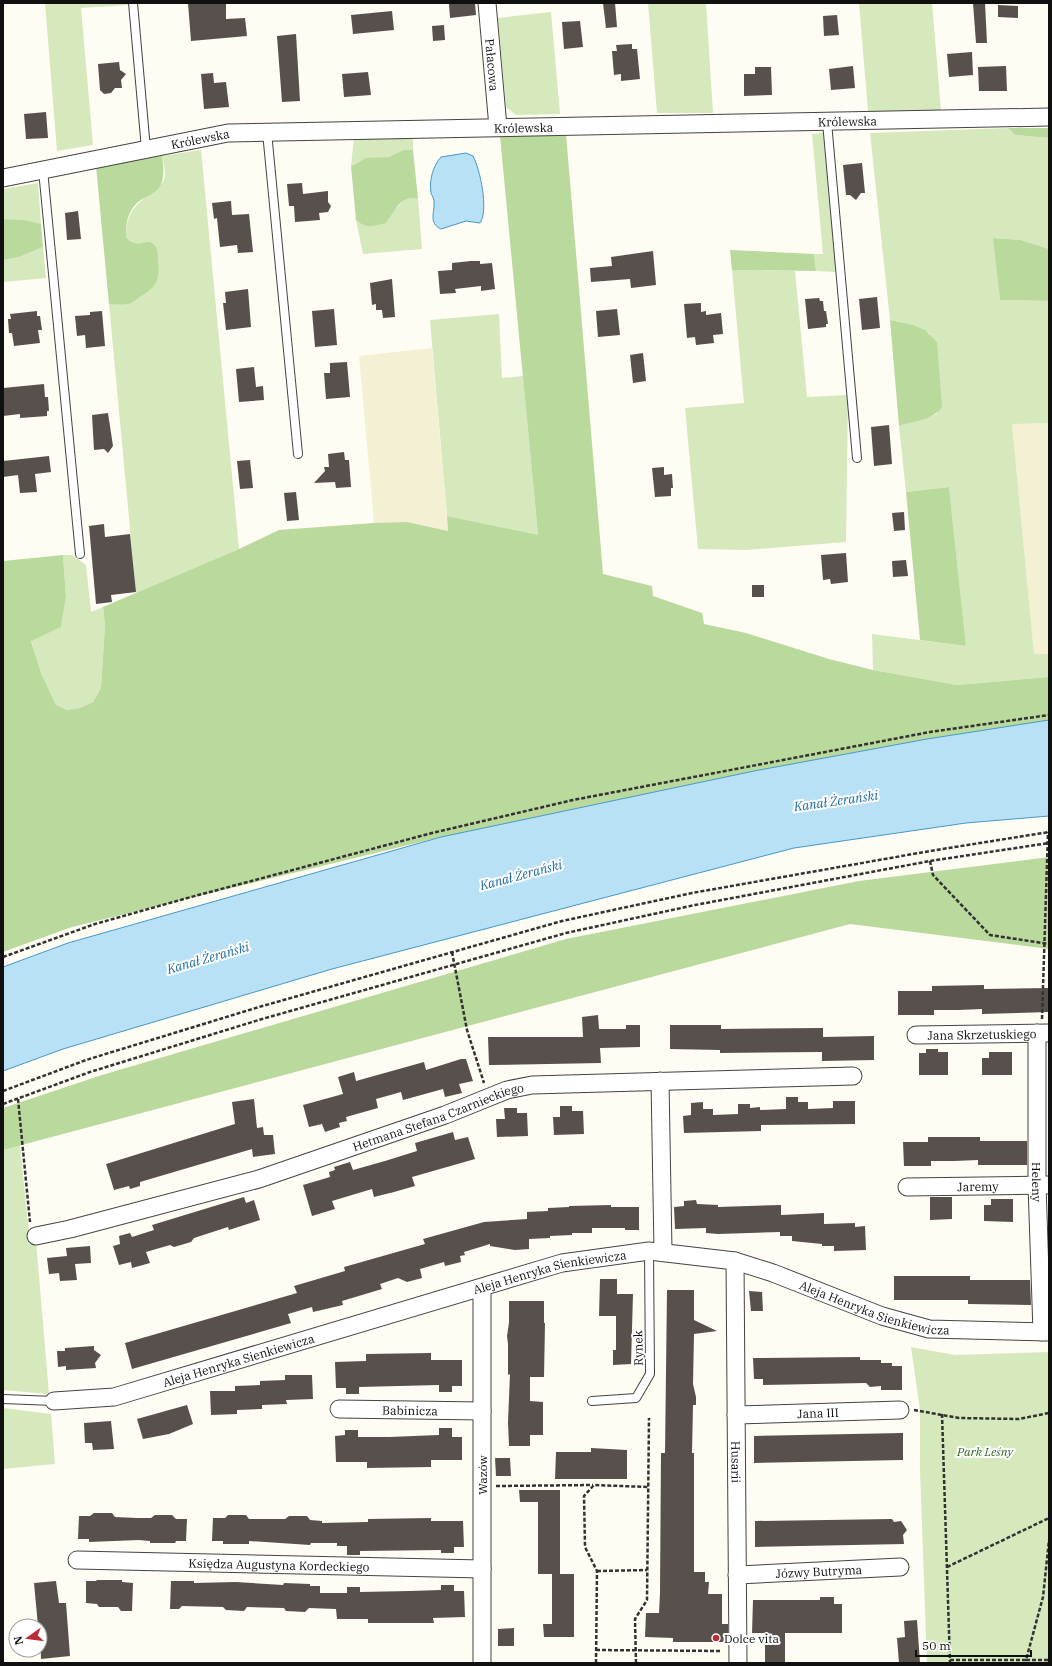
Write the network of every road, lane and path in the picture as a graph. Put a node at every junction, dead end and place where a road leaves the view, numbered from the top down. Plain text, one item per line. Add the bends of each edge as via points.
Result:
1 (134, 3) edge
2 (488, 3) edge
3 (1049, 117) edge
4 (827, 122) junction
5 (498, 127) junction
6 (267, 132) junction
7 (146, 149) junction
8 (43, 170) junction
9 (3, 178) edge
10 (298, 454) dead end
11 (857, 458) dead end
12 (80, 554) dead end
13 (1049, 714) edge
14 (1048, 832) edge
15 (1048, 843) edge
16 (930, 862) junction
17 (1043, 943) junction
18 (1049, 944) edge
19 (452, 952) junction
20 (3, 957) edge
21 (455, 964) junction
22 (1043, 1033) edge
23 (916, 1035) dead end
24 (853, 1076) dead end
25 (660, 1082) junction
26 (3, 1091) edge
27 (488, 1097) junction
28 (18, 1099) junction
29 (3, 1104) edge
30 (1043, 1185) edge
31 (906, 1187) dead end
32 (36, 1236) joint
33 (656, 1251) junction
34 (735, 1261) junction
35 (482, 1288) junction
36 (1045, 1332) edge
37 (3, 1399) edge
38 (54, 1401) joint
39 (592, 1401) dead end
40 (338, 1409) dead end
41 (900, 1410) joint
42 (482, 1412) junction
43 (1049, 1413) edge
44 (942, 1414) junction
45 (736, 1415) junction
46 (649, 1418) dead end
47 (594, 1485) junction
48 (482, 1486) junction
49 (648, 1487) junction
50 (1049, 1518) edge
51 (1049, 1540) edge
52 (77, 1560) dead end
53 (900, 1567) dead end
54 (947, 1567) junction
55 (482, 1569) junction
56 (647, 1570) junction
57 (597, 1571) junction
58 (737, 1575) junction
59 (636, 1649) junction
60 (596, 1650) junction
61 (738, 1657) edge
62 (1026, 1660) junction
63 (1049, 1660) edge
64 (950, 1661) edge
65 (482, 1663) edge
66 (596, 1663) edge
67 (636, 1663) edge

1 - 7 lane
2 - 5 street, Pałacowa
3 - 4 street, Królewska
4 - 5 street, Królewska
4 - 11 lane
5 - 6 street, Królewska
6 - 7 street, Królewska via 228,133
6 - 10 lane
7 - 8 street, Królewska
8 - 9 street, Królewska
8 - 12 lane
13 - 20 path via 930,732 573,800 432,833 191,897 95,924
14 - 15 path
14 - 19 path via 639,904 562,921
15 - 16 path
15 - 17 path
16 - 17 path via 933,875 990,935
16 - 21 path via 634,918 566,933
17 - 18 path
17 - 22 path
19 - 21 path
19 - 26 path via 86,1060
21 - 27 path via 468,1030
21 - 28 path via 262,1019 98,1070
22 - 23 street, Jana Skrzetuskiego
22 - 30 street, Heleny
24 - 25 street, Hetmana Stefana Czarnieckiego
25 - 27 street, Hetmana Stefana Czarnieckiego via 532,1085
25 - 33 street
27 - 32 street, Hetmana Stefana Czarnieckiego via 445,1115 259,1179
28 - 29 path
28 - 32 path via 31,1236
30 - 31 street, Jaremy
30 - 36 street, Heleny
33 - 34 street, Aleja Henryka Sienkiewicza
33 - 35 street, Aleja Henryka Sienkiewicza via 562,1264
33 - 39 lane, Rynek via 650,1374 636,1398
34 - 36 street, Aleja Henryka Sienkiewicza via 914,1326 944,1330
34 - 45 street, Husarii
35 - 38 street, Aleja Henryka Sienkiewicza via 114,1397
35 - 42 street, Wazów
37 - 38 lane
40 - 42 street, Babinicza
41 - 44 path
41 - 45 street, Jana III
42 - 48 street, Wazów
43 - 44 path via 1019,1419 959,1418
44 - 54 path
45 - 58 street, Husarii
46 - 49 path
47 - 48 path
47 - 49 path
47 - 57 path via 584,1496 585,1547
48 - 55 street, Wazów
49 - 56 path
50 - 54 path
51 - 62 path via 1043,1597
52 - 55 street, Księdza Augustyna Kordeckiego
53 - 58 street, Józwy Butryma
54 - 64 path
55 - 65 street, Wazów
56 - 57 path
56 - 59 path via 646,1600 635,1619
57 - 60 path
58 - 61 street, Husarii
59 - 60 path
59 - 61 path
59 - 67 path
60 - 66 path
62 - 63 path
62 - 64 path

